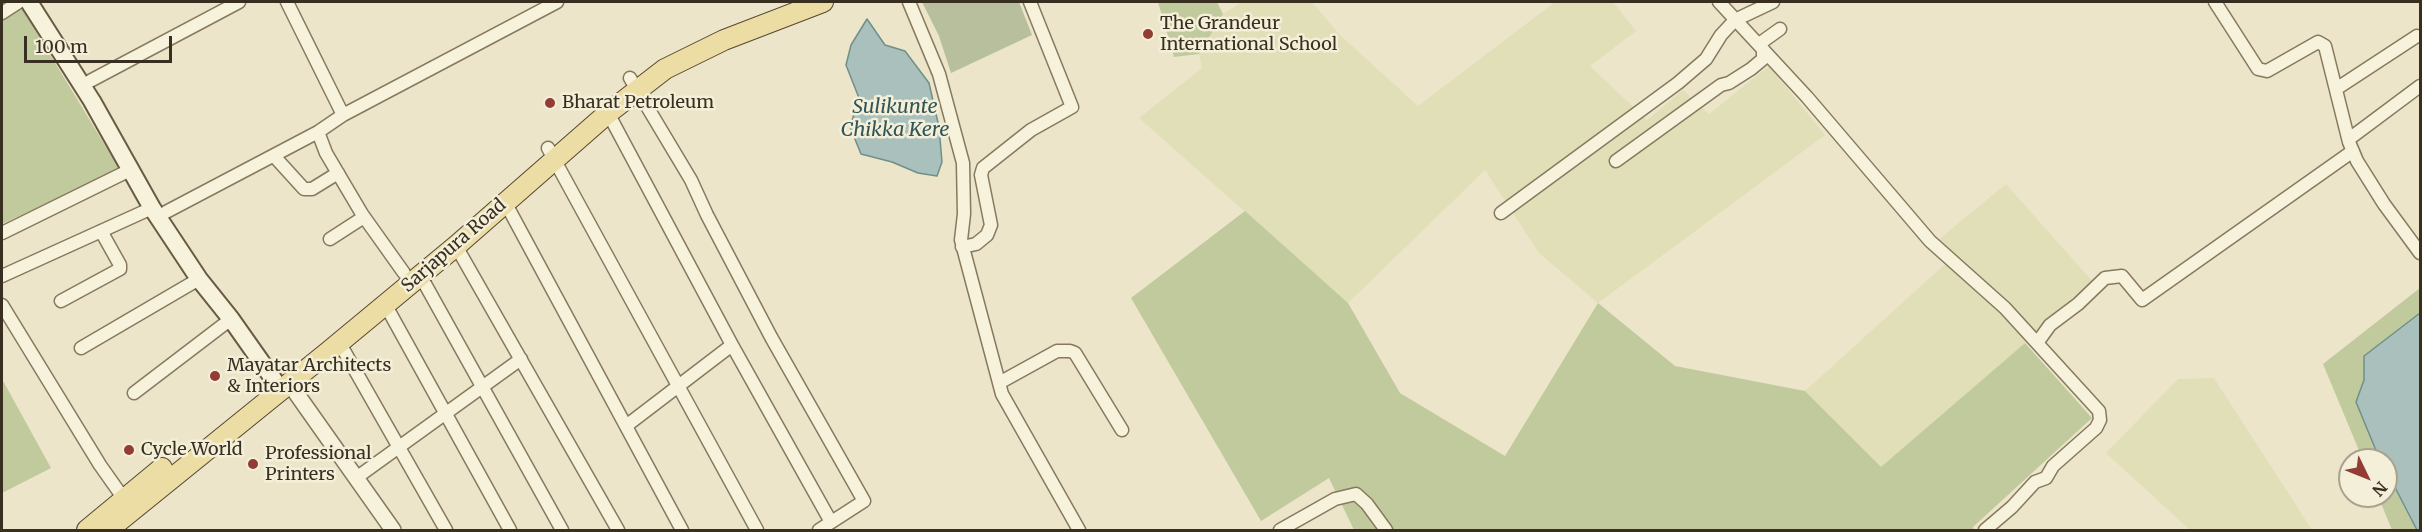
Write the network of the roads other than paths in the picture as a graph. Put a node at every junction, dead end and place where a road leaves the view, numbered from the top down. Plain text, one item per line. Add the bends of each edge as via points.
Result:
1 (18, 2) edge
2 (29, 2) edge
3 (39, 2) edge
4 (239, 2) edge
5 (287, 2) edge
6 (557, 2) edge
7 (788, 2) edge
8 (823, 2) edge
9 (909, 2) edge
10 (1030, 2) edge
11 (1719, 2) edge
12 (1773, 2) edge
13 (2215, 2) edge
14 (2, 14) edge
15 (1735, 20) junction
16 (1780, 29) dead end
17 (2417, 36) dead end
18 (1761, 47) junction
19 (90, 81) junction
20 (633, 84) junction
21 (2421, 86) edge
22 (2336, 89) junction
23 (608, 113) junction
24 (343, 115) junction
25 (318, 132) junction
26 (2348, 137) junction
27 (2353, 151) junction
28 (552, 153) junction
29 (274, 156) junction
30 (1616, 161) dead end
31 (130, 170) junction
32 (338, 173) junction
33 (505, 202) junction
34 (159, 210) junction
35 (1501, 213) dead end
36 (364, 217) junction
37 (101, 231) junction
38 (2, 233) edge
39 (330, 239) dead end
40 (456, 246) junction
41 (962, 247) junction
42 (2421, 253) edge
43 (412, 274) junction
44 (2, 276) edge
45 (200, 279) junction
46 (61, 301) dead end
47 (385, 304) junction
48 (2, 305) edge
49 (231, 319) junction
50 (339, 342) junction
51 (2037, 343) junction
52 (732, 345) junction
53 (81, 348) dead end
54 (521, 359) junction
55 (281, 382) junction
56 (999, 383) junction
57 (676, 386) junction
58 (483, 388) junction
59 (134, 393) dead end
60 (445, 415) junction
61 (626, 426) junction
62 (1122, 430) dead end
63 (400, 447) junction
64 (356, 478) junction
65 (124, 499) junction
66 (824, 528) edge
67 (87, 531) edge
68 (108, 531) edge
69 (393, 531) edge
70 (446, 531) edge
71 (510, 531) edge
72 (562, 531) edge
73 (618, 531) edge
74 (682, 531) edge
75 (757, 531) edge
76 (1079, 531) edge
77 (1280, 531) edge
78 (1386, 531) edge
79 (1985, 531) edge

1 - 14 street
2 - 31 main road
3 - 19 main road
4 - 19 street
5 - 24 street
6 - 24 street
7 - 20 main road, Sarjapura Road via 704,34 664,55
8 - 20 main road, Sarjapura Road via 693,53
9 - 41 street via 939,74 963,162
10 - 41 street via 1072,107 1031,130 983,168 991,225 987,235 976,244
11 - 15 street
12 - 15 street
13 - 22 street via 2258,69 2268,71 2312,44 2322,43
15 - 18 street
15 - 35 street via 1706,59 1678,83
16 - 18 street
17 - 22 street
18 - 30 street via 1763,59 1751,69 1721,85
18 - 51 street via 1930,241 2005,308
19 - 34 main road
20 - 23 main road, Sarjapura Road
20 - 28 main road, Sarjapura Road
20 - 66 street via 692,180 771,337 864,501
21 - 26 street
22 - 26 street
23 - 28 main road, Sarjapura Road
23 - 52 street
24 - 25 street
25 - 29 street
25 - 32 street
26 - 27 street
27 - 42 street via 2375,190
27 - 51 street via 2142,300 2122,276 2105,278 2050,325
28 - 33 main road, Sarjapura Road
28 - 43 main road, Sarjapura Road
28 - 57 street
29 - 32 street via 304,189 312,189
29 - 34 street
31 - 34 main road
31 - 38 street
32 - 36 street
33 - 40 main road, Sarjapura Road
33 - 61 street
34 - 37 street
34 - 45 main road
34 - 55 main road
36 - 39 street
36 - 43 street
37 - 44 street
37 - 46 street via 120,268
40 - 43 main road, Sarjapura Road
40 - 54 street
41 - 56 street
43 - 47 main road, Sarjapura Road
43 - 55 main road, Sarjapura Road
43 - 58 street
45 - 49 main road
45 - 53 street
47 - 50 main road, Sarjapura Road
47 - 60 street
48 - 65 street
49 - 55 main road
49 - 59 street
50 - 55 main road, Sarjapura Road
50 - 63 street
51 - 79 street via 2099,411 2100,420 2053,466 2046,478 2035,482
52 - 57 street
52 - 66 street
54 - 58 street
54 - 73 street
55 - 64 street
55 - 65 main road, Sarjapura Road
55 - 68 main road, Sarjapura Road
56 - 62 street via 1057,351 1070,351 1075,353
56 - 76 street
57 - 61 street
57 - 75 street
58 - 60 street
58 - 72 street
60 - 63 street
60 - 71 street
61 - 74 street
63 - 64 street
63 - 70 street
64 - 69 street
65 - 67 main road, Sarjapura Road
77 - 78 street via 1335,499 1356,494

